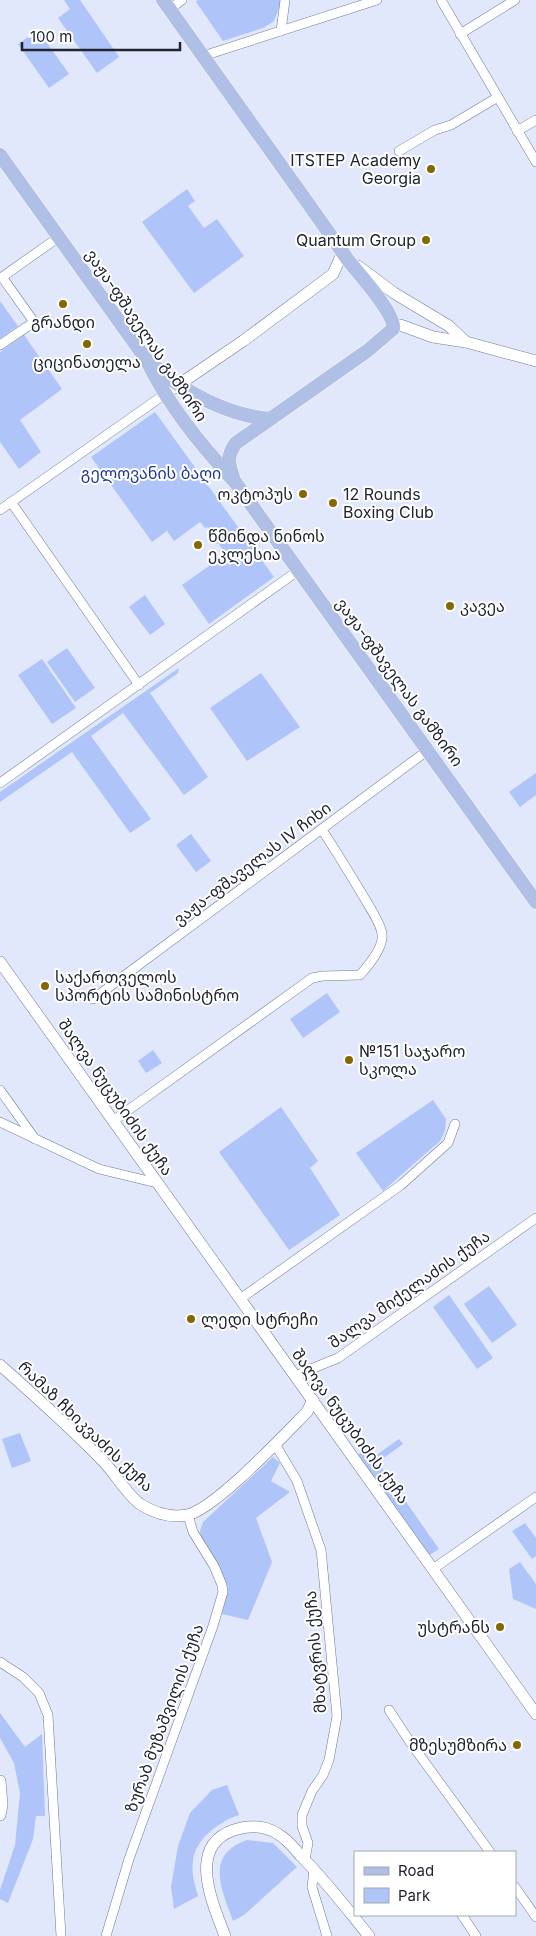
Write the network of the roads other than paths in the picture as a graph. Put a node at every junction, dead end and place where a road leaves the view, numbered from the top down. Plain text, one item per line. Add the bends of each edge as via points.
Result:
1 (182, 0) edge
2 (284, 0) edge
3 (377, 0) edge
4 (440, 0) edge
5 (515, 0) edge
6 (167, 4) edge
7 (281, 31) junction
8 (460, 34) junction
9 (203, 56) junction
10 (498, 97) junction
11 (536, 120) edge
12 (517, 130) junction
13 (399, 151) dead end
14 (0, 155) edge
15 (536, 162) edge
16 (59, 237) junction
17 (341, 250) junction
18 (393, 329) junction
19 (466, 342) junction
20 (0, 346) edge
21 (146, 359) junction
22 (536, 361) edge
23 (178, 386) junction
24 (165, 394) junction
25 (271, 419) junction
26 (235, 482) junction
27 (11, 502) junction
28 (0, 510) edge
29 (299, 570) junction
30 (139, 685) junction
31 (428, 750) junction
32 (0, 783) edge
33 (322, 830) junction
34 (536, 902) edge
35 (0, 962) edge
36 (93, 999) dead end
37 (0, 1090) edge
38 (113, 1121) junction
39 (0, 1122) edge
40 (455, 1124) dead end
41 (36, 1140) junction
42 (157, 1183) junction
43 (536, 1218) edge
44 (240, 1299) junction
45 (0, 1365) edge
46 (295, 1377) junction
47 (313, 1400) junction
48 (275, 1444) junction
49 (536, 1497) edge
50 (188, 1515) junction
51 (433, 1569) junction
52 (0, 1662) edge
53 (390, 1710) dead end
54 (536, 1714) edge
55 (0, 1781) edge
56 (0, 1815) edge
57 (489, 1851) edge
58 (305, 1860) junction
59 (314, 1870) junction
60 (516, 1888) edge
61 (463, 1916) edge
62 (536, 1917) edge
63 (61, 1936) edge
64 (106, 1936) edge
65 (226, 1936) edge
66 (327, 1936) edge
67 (370, 1936) edge
68 (476, 1936) edge

1 - 6 street
2 - 7 street
3 - 7 street
4 - 8 street
5 - 8 street
6 - 9 main road
7 - 9 street
8 - 10 street
9 - 17 main road
10 - 12 street
10 - 13 street
11 - 12 street
12 - 15 street
14 - 16 main road, ვაჟა-ფშაველას გამზირი
16 - 20 street via 2,277 34,322
16 - 21 main road, ვაჟა-ფშაველას გამზირი
17 - 18 main road via 391,316
17 - 19 main road via 364,271 444,323
17 - 23 main road via 333,274
18 - 19 main road via 402,326 433,337
18 - 25 main road, ვაჟა-ფშაველას გამზირი
19 - 22 main road
21 - 23 main road
21 - 24 main road, ვაჟა-ფშაველას გამზირი
23 - 24 main road
23 - 25 main road via 248,416
24 - 26 main road, ვაჟა-ფშაველას გამზირი via 200,444
24 - 27 street
25 - 26 main road, ვაჟა-ფშაველას გამზირი via 231,450 228,459
26 - 29 main road, ვაჟა-ფშაველას გამზირი
27 - 28 street
27 - 30 street
29 - 30 street
29 - 31 main road, ვაჟა-ფშაველას გამზირი
30 - 32 street
31 - 33 street, ვაჟა-ფშაველას IV ჩიხი
31 - 34 main road, ვაჟა-ფშაველას გამზირი
33 - 36 street, ვაჟა-ფშაველას IV ჩიხი
33 - 38 street via 382,934 380,945 360,975 312,978
35 - 38 main road, შალვა ნუცუბიძის ქუჩა
37 - 41 street
38 - 42 main road, შალვა ნუცუბიძის ქუჩა
39 - 41 street
40 - 44 street via 448,1143 401,1185
41 - 42 street via 99,1169
42 - 44 main road, შალვა ნუცუბიძის ქუჩა
43 - 46 street, შალვა მიქელაძის ქუჩა via 338,1358
44 - 46 main road, შალვა ნუცუბიძის ქუჩა
45 - 50 main road, რამაზ ჩხიკვაძის ქუჩა via 104,1462 138,1502 154,1512
46 - 47 main road, შალვა ნუცუბიძის ქუჩა
47 - 48 main road, რამაზ ჩხიკვაძის ქუჩა via 307,1412
47 - 51 main road, შალვა ნუცუბიძის ქუჩა
48 - 50 main road, რამაზ ჩხიკვაძის ქუჩა via 210,1504
48 - 58 street, მხატვრის ქუჩა via 297,1481 321,1550 337,1716 329,1760 302,1815 308,1843
49 - 51 street
50 - 64 street, ზურაბ მუზაშვილის ქუჩა via 193,1532 214,1566 223,1592 129,1859
51 - 54 main road, შალვა ნუცუბიძის ქუჩა
52 - 63 street via 39,1692 48,1715
53 - 57 street
55 - 56 main road
58 - 59 main road
58 - 65 main road via 279,1834 262,1827 250,1826 230,1832 214,1845 208,1854 206,1876
59 - 66 street via 312,1887
59 - 67 main road
60 - 62 street
61 - 68 street

